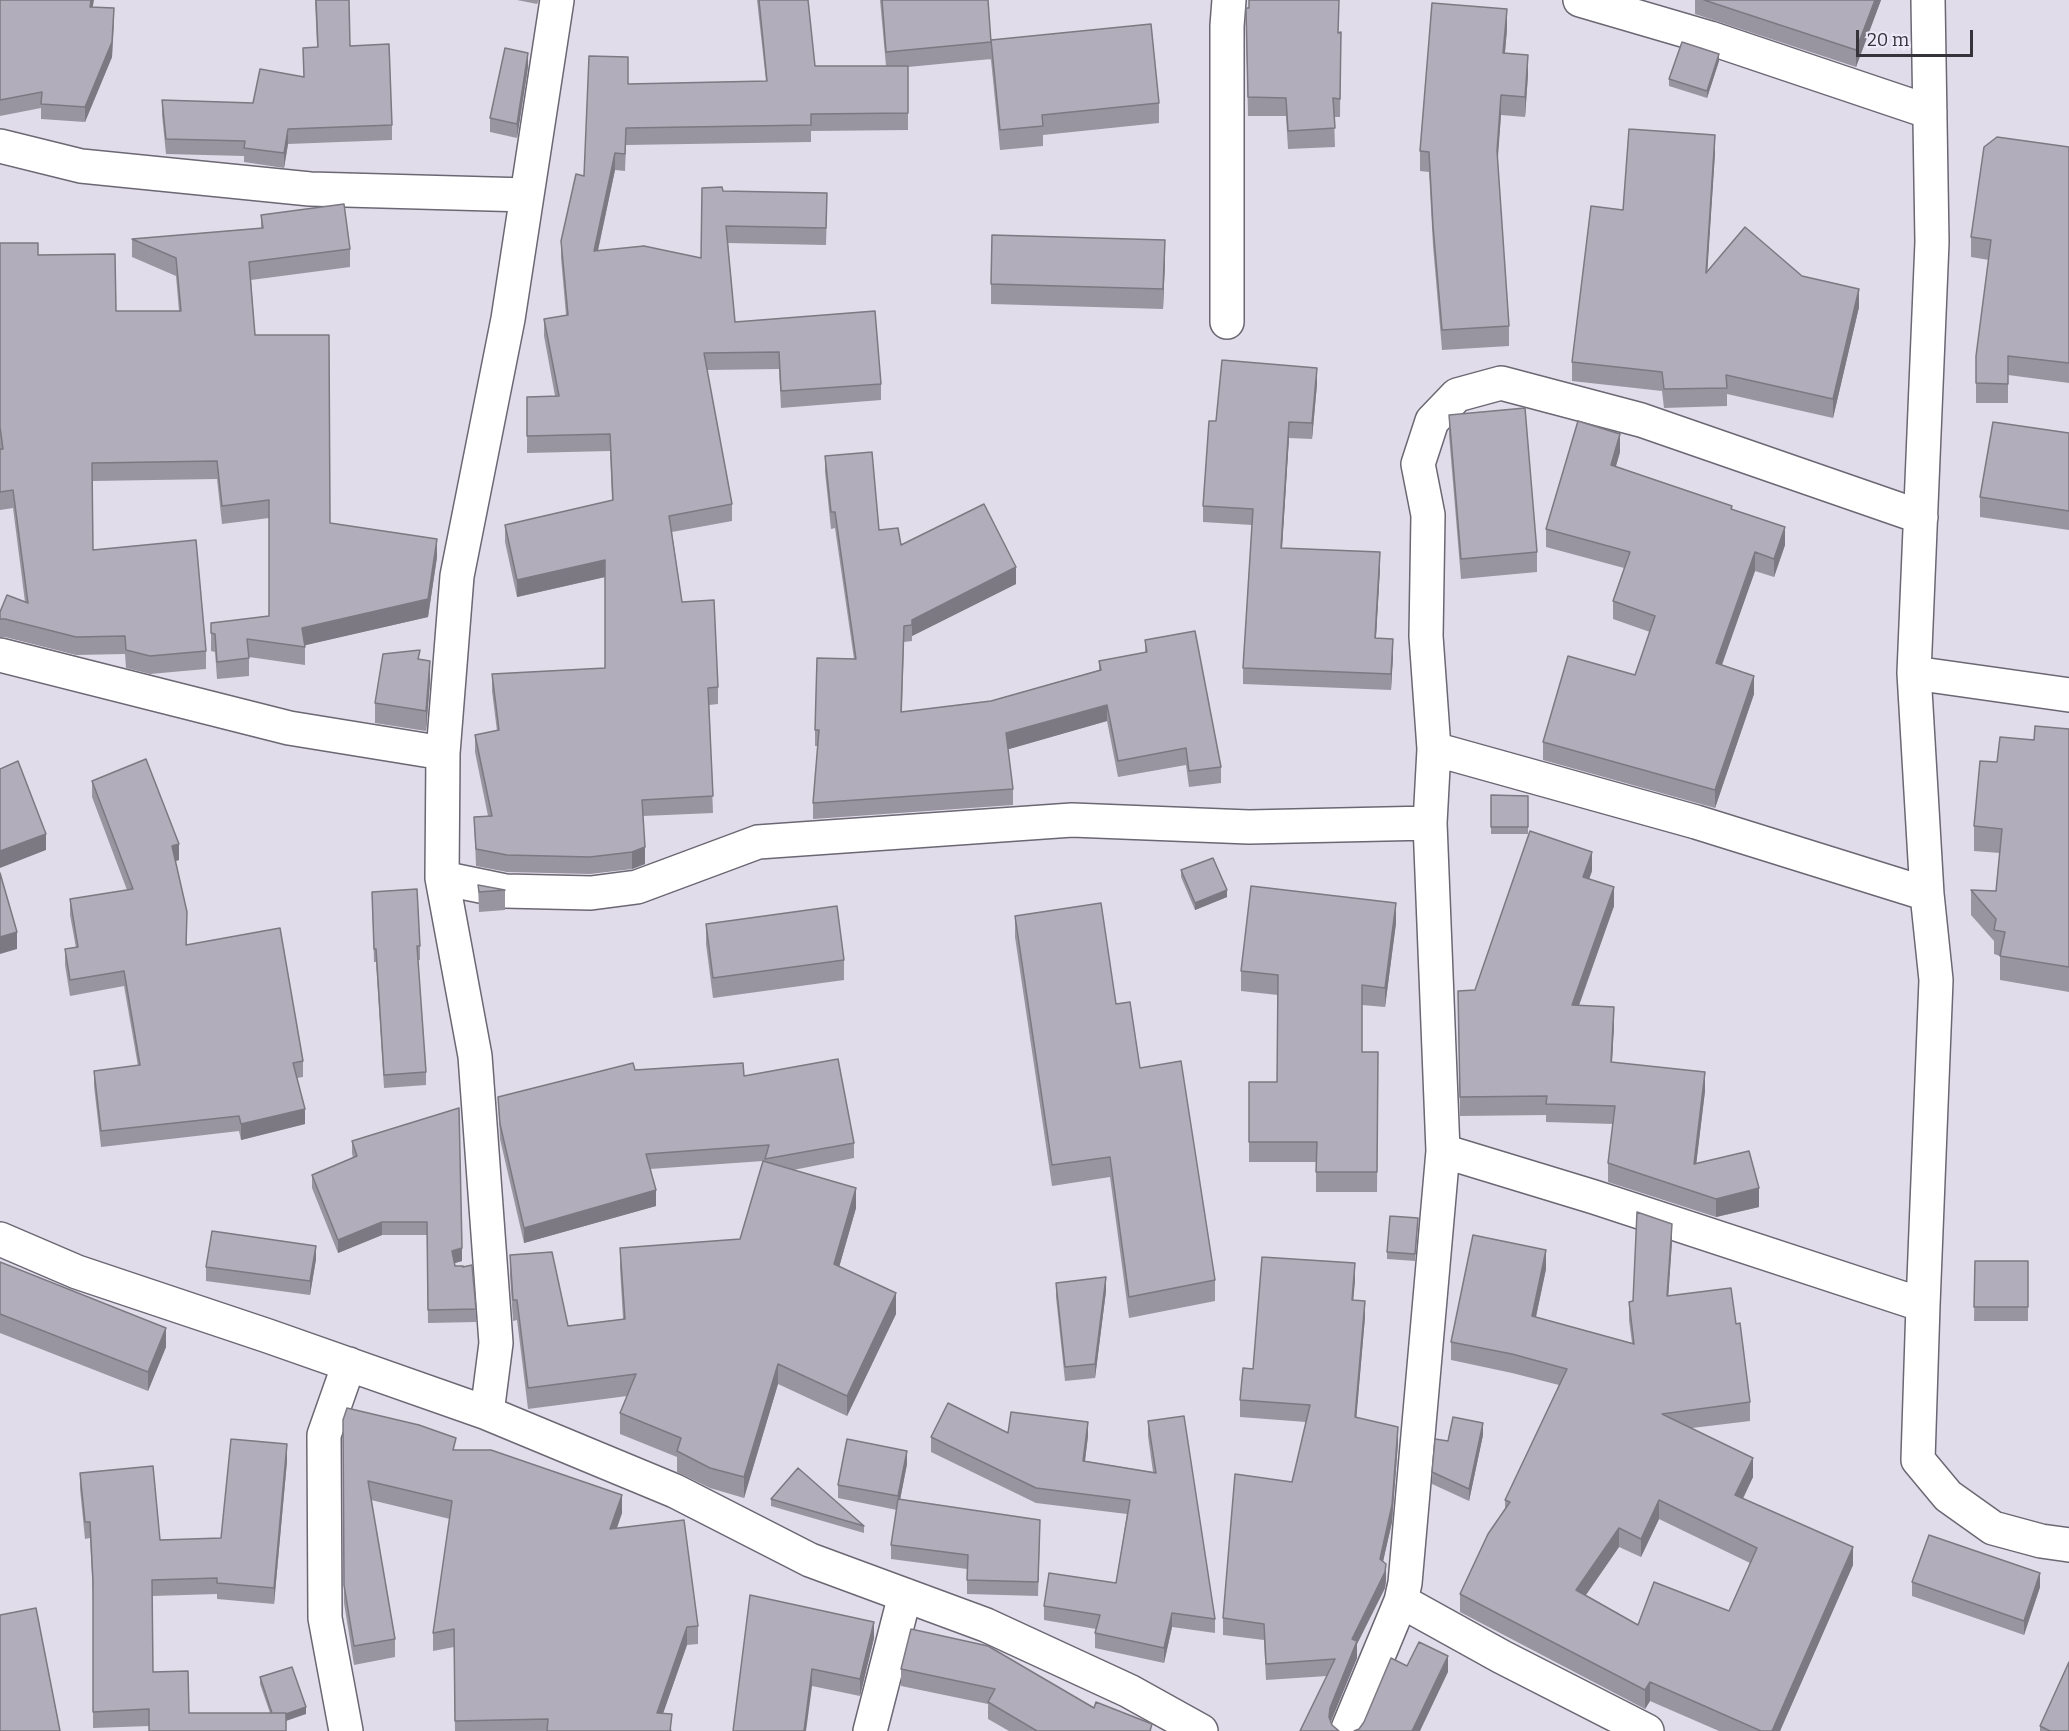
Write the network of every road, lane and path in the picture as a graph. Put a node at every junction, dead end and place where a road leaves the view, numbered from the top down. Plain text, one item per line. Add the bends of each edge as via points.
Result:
1 (557, 0) edge
2 (1229, 0) edge
3 (1580, 0) edge
4 (1928, 0) edge
5 (1930, 112) junction
6 (0, 146) edge
7 (527, 195) junction
8 (1227, 322) dead end
9 (1921, 517) junction
10 (0, 655) edge
11 (1914, 673) junction
12 (2069, 695) edge
13 (1434, 749) junction
14 (443, 753) junction
15 (1430, 823) junction
16 (442, 878) junction
17 (1927, 894) junction
18 (1443, 1151) junction
19 (0, 1239) edge
20 (1923, 1305) junction
21 (349, 1364) junction
22 (487, 1413) junction
23 (2069, 1545) edge
24 (905, 1595) junction
25 (1401, 1601) junction
26 (346, 1731) edge
27 (870, 1731) edge
28 (1201, 1731) edge
29 (1347, 1731) edge
30 (1647, 1731) edge

1 - 7 street
2 - 8 street
3 - 5 street via 1710,38
4 - 5 street
5 - 9 street via 1932,242
6 - 7 street via 81,166 310,189
7 - 14 street via 508,319 457,576
9 - 11 street
9 - 13 street via 1641,420 1501,383 1457,395 1432,421 1418,464 1428,515 1426,636
10 - 14 street via 289,728
11 - 12 street
11 - 17 street
13 - 15 street
13 - 17 street via 1696,822
14 - 16 street
15 - 16 street via 1249,827 1072,820 758,842 637,887 591,893 505,891
15 - 18 street
16 - 22 street via 475,1056 496,1343
17 - 20 street via 1936,980
18 - 20 street
18 - 25 street
19 - 21 street via 77,1272
20 - 23 street via 1918,1460 1948,1496 1993,1528
21 - 22 street
21 - 26 street via 324,1435 325,1618
22 - 24 street via 675,1491 810,1560
24 - 27 street
24 - 28 street via 986,1625 1129,1691
25 - 29 street
25 - 30 street

